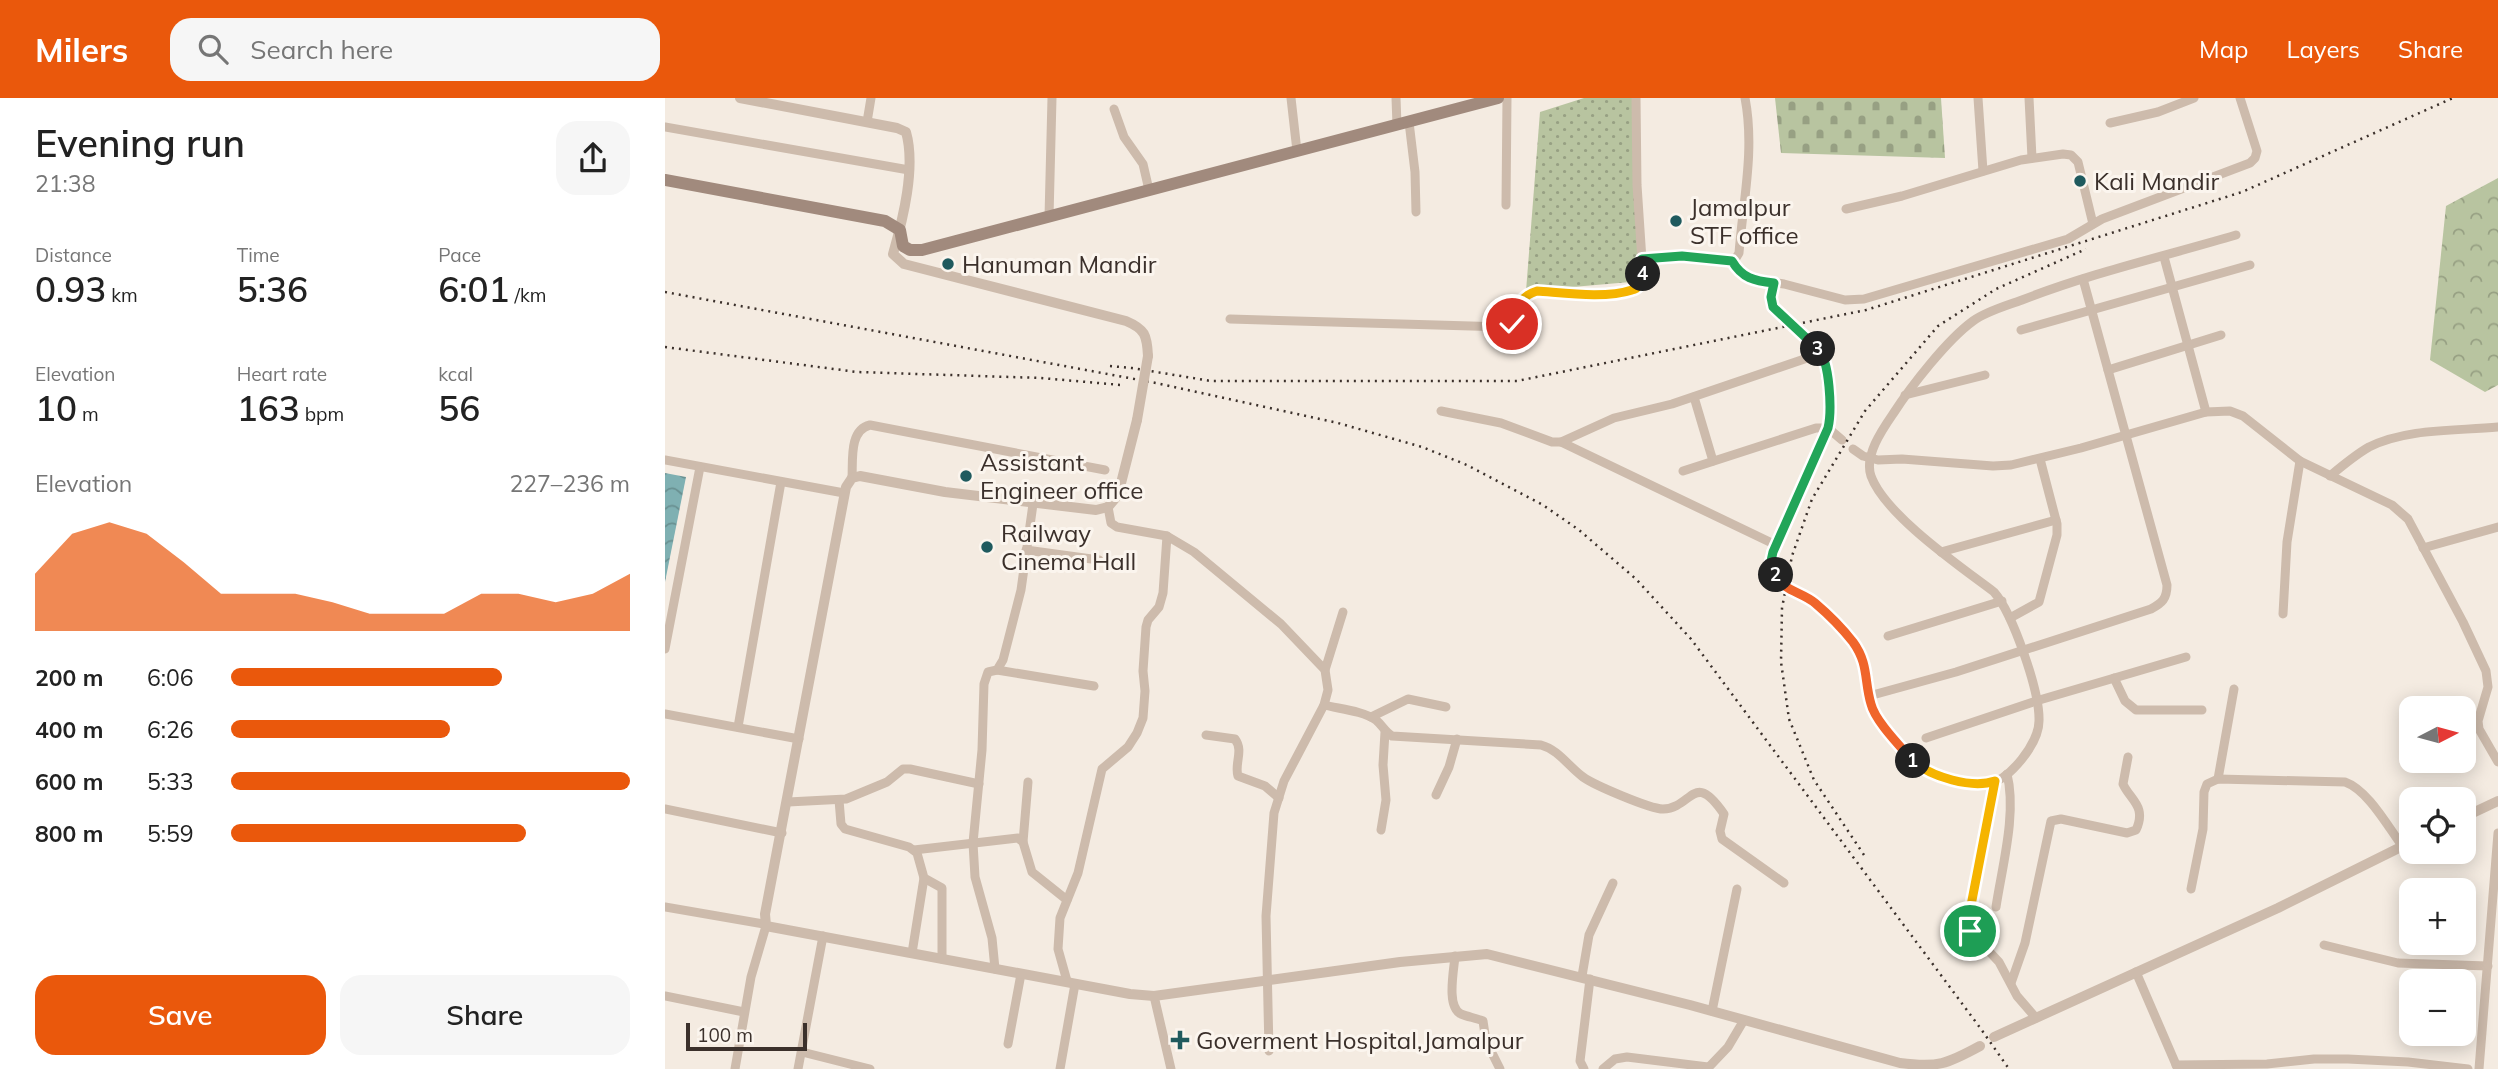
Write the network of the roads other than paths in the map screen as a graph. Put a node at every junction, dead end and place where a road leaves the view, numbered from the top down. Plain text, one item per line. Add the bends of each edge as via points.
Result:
1 (740, 98) edge
2 (871, 98) edge
3 (1052, 98) edge
4 (1291, 98) edge
5 (1396, 98) edge
6 (1499, 98) edge
7 (1507, 98) edge
8 (1636, 98) edge
9 (1745, 98) edge
10 (1978, 98) edge
11 (2029, 98) edge
12 (2194, 98) edge
13 (2240, 98) edge
14 (1114, 109) dead end
15 (867, 122) junction
16 (2110, 123) dead end
17 (1403, 124) junction
18 (665, 127) edge
19 (1297, 151) junction
20 (2032, 158) junction
21 (909, 170) junction
22 (1983, 171) junction
23 (665, 180) edge
24 (1149, 190) junction
25 (1506, 205) dead end
26 (1846, 209) dead end
27 (1416, 212) dead end
28 (1049, 217) junction
29 (2093, 224) junction
30 (900, 230) junction
31 (2236, 235) dead end
32 (922, 250) junction
33 (2164, 257) junction
34 (1642, 259) junction
35 (1732, 261) junction
36 (2250, 265) dead end
37 (914, 267) junction
38 (2083, 279) junction
39 (1774, 283) junction
40 (2173, 288) junction
41 (2092, 310) junction
42 (1230, 319) dead end
43 (2021, 330) dead end
44 (2221, 335) dead end
45 (2189, 346) junction
46 (1822, 353) junction
47 (2108, 370) junction
48 (1985, 375) dead end
49 (1905, 395) junction
50 (1695, 397) junction
51 (1441, 411) dead end
52 (2206, 412) junction
53 (2498, 427) edge
54 (1828, 428) junction
55 (2125, 435) junction
56 (1842, 440) dead end
57 (1561, 442) junction
58 (1853, 449) dead end
59 (1870, 458) junction
60 (2040, 459) junction
61 (665, 460) edge
62 (1713, 461) junction
63 (2300, 461) junction
64 (700, 467) junction
65 (1105, 470) dead end
66 (1683, 471) dead end
67 (2330, 476) junction
68 (852, 478) junction
69 (782, 482) junction
70 (845, 493) junction
71 (1033, 504) junction
72 (1108, 507) junction
73 (2056, 520) junction
74 (2498, 527) edge
75 (1167, 536) junction
76 (1776, 545) junction
77 (2423, 548) junction
78 (1026, 550) junction
79 (1941, 552) junction
80 (1099, 560) dead end
81 (2002, 601) junction
82 (1343, 612) dead end
83 (2283, 614) dead end
84 (2010, 618) junction
85 (1888, 636) dead end
86 (665, 649) edge
87 (2021, 650) junction
88 (2186, 657) dead end
89 (997, 670) junction
90 (1325, 670) junction
91 (2114, 678) junction
92 (1094, 686) dead end
93 (2234, 690) dead end
94 (1870, 696) junction
95 (2036, 701) junction
96 (1325, 705) junction
97 (1447, 707) dead end
98 (2202, 710) dead end
99 (665, 714) edge
100 (1371, 717) junction
101 (738, 727) junction
102 (1385, 732) junction
103 (1206, 735) dead end
104 (1926, 738) dead end
105 (799, 739) junction
106 (1457, 739) junction
107 (2128, 757) dead end
108 (2498, 762) edge
109 (2007, 774) junction
110 (2218, 779) junction
111 (1995, 781) junction
112 (1028, 782) dead end
113 (979, 784) junction
114 (1436, 795) dead end
115 (1279, 798) junction
116 (839, 800) junction
117 (2498, 801) edge
118 (788, 802) junction
119 (665, 808) edge
120 (2476, 811) edge
121 (1381, 830) dead end
122 (782, 833) junction
123 (2498, 834) edge
124 (2399, 835) edge
125 (1023, 842) junction
126 (973, 843) junction
127 (2399, 848) edge
128 (914, 850) junction
129 (924, 877) junction
130 (1613, 883) dead end
131 (1784, 883) dead end
132 (1737, 889) dead end
133 (2191, 889) dead end
134 (1067, 901) junction
135 (665, 907) edge
136 (1996, 907) dead end
137 (765, 925) junction
138 (823, 936) junction
139 (2324, 945) dead end
140 (912, 953) junction
141 (1455, 956) junction
142 (943, 959) junction
143 (2488, 966) junction
144 (995, 969) junction
145 (2136, 972) junction
146 (1021, 974) junction
147 (1586, 977) junction
148 (1267, 981) junction
149 (1071, 982) junction
150 (2011, 983) junction
151 (665, 996) edge
152 (1154, 996) junction
153 (1712, 1011) junction
154 (744, 1012) junction
155 (2036, 1018) junction
156 (1744, 1020) junction
157 (1994, 1037) dead end
158 (1008, 1044) dead end
159 (1980, 1046) dead end
160 (1269, 1051) dead end
161 (801, 1052) junction
162 (2177, 1067) edge
163 (1707, 1068) edge
164 (735, 1069) edge
165 (798, 1069) edge
166 (870, 1069) edge
167 (1060, 1069) edge
168 (1171, 1069) edge
169 (1500, 1069) edge
170 (1584, 1069) edge
171 (1603, 1069) edge
172 (2468, 1069) edge
173 (2479, 1069) edge

1 - 15 street
2 - 15 street
3 - 28 street
4 - 19 street
5 - 17 street
6 - 17 main road
7 - 25 street
8 - 34 street
9 - 35 street via 1747,188 1739,253
10 - 22 street
11 - 20 street
12 - 16 street
13 - 29 street via 2257,151 2250,163
14 - 24 street via 1124,137 1143,163
15 - 21 street via 906,132
17 - 19 main road
17 - 27 street via 1415,172
18 - 21 street
19 - 24 main road
20 - 22 street
20 - 29 street via 2063,154 2075,158
21 - 30 street
22 - 26 street
23 - 30 main road via 885,221
24 - 28 main road
28 - 32 main road
29 - 39 street via 2068,239 1864,299 1845,300
30 - 32 main road via 903,246
30 - 37 street via 893,254
31 - 33 street
32 - 37 street
33 - 38 street
33 - 40 street
34 - 35 street via 1682,256
34 - 42 street via 1642,281 1633,290 1537,291 1528,294 1506,327
35 - 39 street via 1738,272 1750,279
36 - 40 street
37 - 72 street, bridge via 1126,321 1143,332 1148,356 1137,421 1118,495
38 - 41 street
38 - 49 street via 1972,322
39 - 46 street via 1773,307
40 - 41 street
40 - 45 street
41 - 43 street
41 - 47 street
44 - 45 street
45 - 47 street
45 - 52 street
46 - 50 street
46 - 54 street via 1831,416
47 - 55 street
48 - 49 street
49 - 59 street
50 - 57 street via 1614,418
50 - 62 street
51 - 57 street
52 - 55 street
52 - 63 street via 2230,411 2243,416
53 - 67 street via 2383,442 2356,455
54 - 56 street
54 - 62 street via 1807,430
54 - 76 street
55 - 60 street
55 - 87 street via 2167,595 2151,609
57 - 76 street
58 - 59 street
59 - 60 street via 1993,466
59 - 79 street via 1872,478 1882,495
60 - 73 street
61 - 64 street
62 - 66 street
63 - 67 street
63 - 83 street via 2287,542
64 - 69 street
64 - 86 street
65 - 68 street via 870,425 856,433
67 - 77 street via 2401,511
68 - 70 street
68 - 71 street
69 - 70 street
69 - 101 street
70 - 105 street
71 - 72 street
71 - 78 street
72 - 75 street via 1111,523 1117,527
73 - 79 street
73 - 84 street via 2057,535 2039,602
74 - 77 street
75 - 90 street via 1194,552 1281,624
75 - 134 street via 1163,593 1146,627 1143,718 1128,747 1102,769
76 - 94 street via 1771,561 1780,583 1814,602 1853,643 1863,658
77 - 108 street via 2486,671 2488,687 2479,729
78 - 80 street
78 - 89 street via 1021,590
79 - 81 street
81 - 84 street
81 - 85 street
82 - 90 street
84 - 87 street
87 - 94 street
87 - 95 street
88 - 91 street
89 - 92 street
89 - 113 street via 988,672 984,684
90 - 96 street
91 - 95 street
91 - 98 street via 2125,701 2136,710
93 - 110 street
94 - 111 street via 1874,712 1915,764 1940,777 1987,784
95 - 104 street
95 - 109 street via 2036,737
96 - 100 street
96 - 115 street
97 - 100 street via 1408,699
99 - 101 street
100 - 102 street
101 - 105 street
102 - 106 street via 1399,737
102 - 121 street via 1386,800
103 - 115 street via 1235,739 1239,744 1238,776 1265,786
105 - 118 street
106 - 114 street
106 - 131 street via 1548,747 1595,784 1656,808 1674,807 1700,791 1724,814 1722,839
107 - 150 street via 2123,784 2137,804 2139,825 2127,833 2052,821 2025,943
109 - 111 street
109 - 136 street via 2009,813
110 - 124 street via 2345,782 2365,796
110 - 133 street via 2207,784 2204,792 2203,829
111 - 150 street via 1968,926
112 - 125 street
113 - 116 street via 922,769 903,769 859,796
113 - 126 street
115 - 148 street via 1271,832
116 - 118 street
116 - 128 street via 845,829
117 - 120 street
118 - 122 street
119 - 122 street
122 - 137 street
123 - 143 street
125 - 126 street via 1012,837
125 - 134 street via 1032,872
126 - 128 street
126 - 144 street via 975,877 992,938
127 - 145 street
128 - 129 street
129 - 140 street
129 - 142 street via 940,885 944,895
130 - 147 street via 1589,935
132 - 153 street
134 - 149 street via 1057,934
135 - 137 street
137 - 138 street
137 - 154 street
138 - 140 street
138 - 161 street
139 - 143 street via 2398,962
140 - 142 street
141 - 147 street via 1499,956
141 - 148 street
141 - 169 street via 1455,1008 1484,1022 1486,1041
142 - 144 street
143 - 173 street
144 - 146 street
145 - 155 street
145 - 162 street
146 - 149 street
146 - 158 street
147 - 153 street
147 - 170 street via 1580,1061
148 - 152 street
148 - 160 street
149 - 152 street
149 - 167 street
150 - 155 street
151 - 154 street
152 - 168 street
153 - 156 street
154 - 164 street
155 - 157 street
156 - 159 street via 1920,1066 1944,1065
156 - 163 street via 1728,1047
161 - 165 street
161 - 166 street
162 - 172 street via 2348,1059
163 - 171 street via 1627,1057 1615,1059

